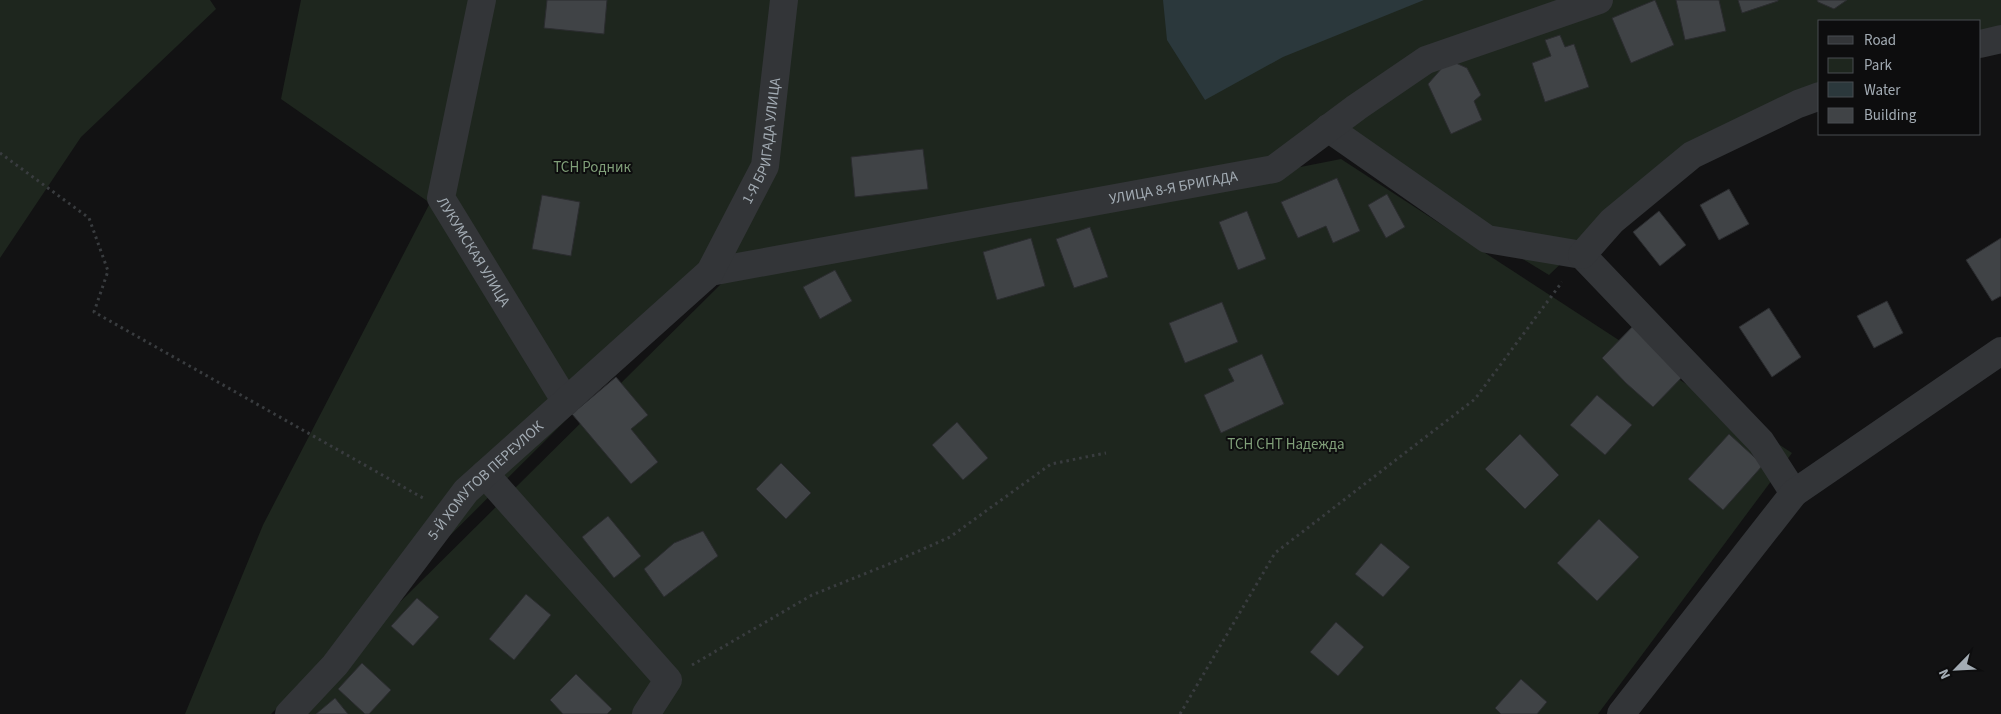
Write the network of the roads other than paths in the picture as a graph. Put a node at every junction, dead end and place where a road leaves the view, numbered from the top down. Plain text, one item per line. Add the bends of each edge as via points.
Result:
1 (482, 0) edge
2 (784, 0) edge
3 (1598, 0) edge
4 (2001, 39) edge
5 (1981, 44) edge
6 (1818, 97) edge
7 (1328, 128) junction
8 (1582, 255) junction
9 (710, 272) junction
10 (2001, 351) edge
11 (566, 402) junction
12 (485, 474) junction
13 (1794, 493) junction
14 (289, 714) edge
15 (646, 714) edge
16 (1621, 714) edge

1 - 11 street, ЛУКУМСКАЯ УЛИЦА via 441,198
2 - 9 street, 1-Я БРИГАДА УЛИЦА via 765,166
3 - 7 street, УЛИЦА 8-Я БРИГАДА via 1426,60
4 - 5 street
6 - 8 street via 1692,156 1612,221
7 - 8 street via 1487,239
7 - 9 street, УЛИЦА 8-Я БРИГАДА via 1274,169
8 - 13 street via 1761,442
9 - 11 street, 5-Й ХОМУТОВ ПЕРЕУЛОК
10 - 13 street
11 - 12 street, 5-Й ХОМУТОВ ПЕРЕУЛОК
12 - 14 street, 5-Й ХОМУТОВ ПЕРЕУЛОК via 466,491 335,665
12 - 15 street via 668,680
13 - 16 street

